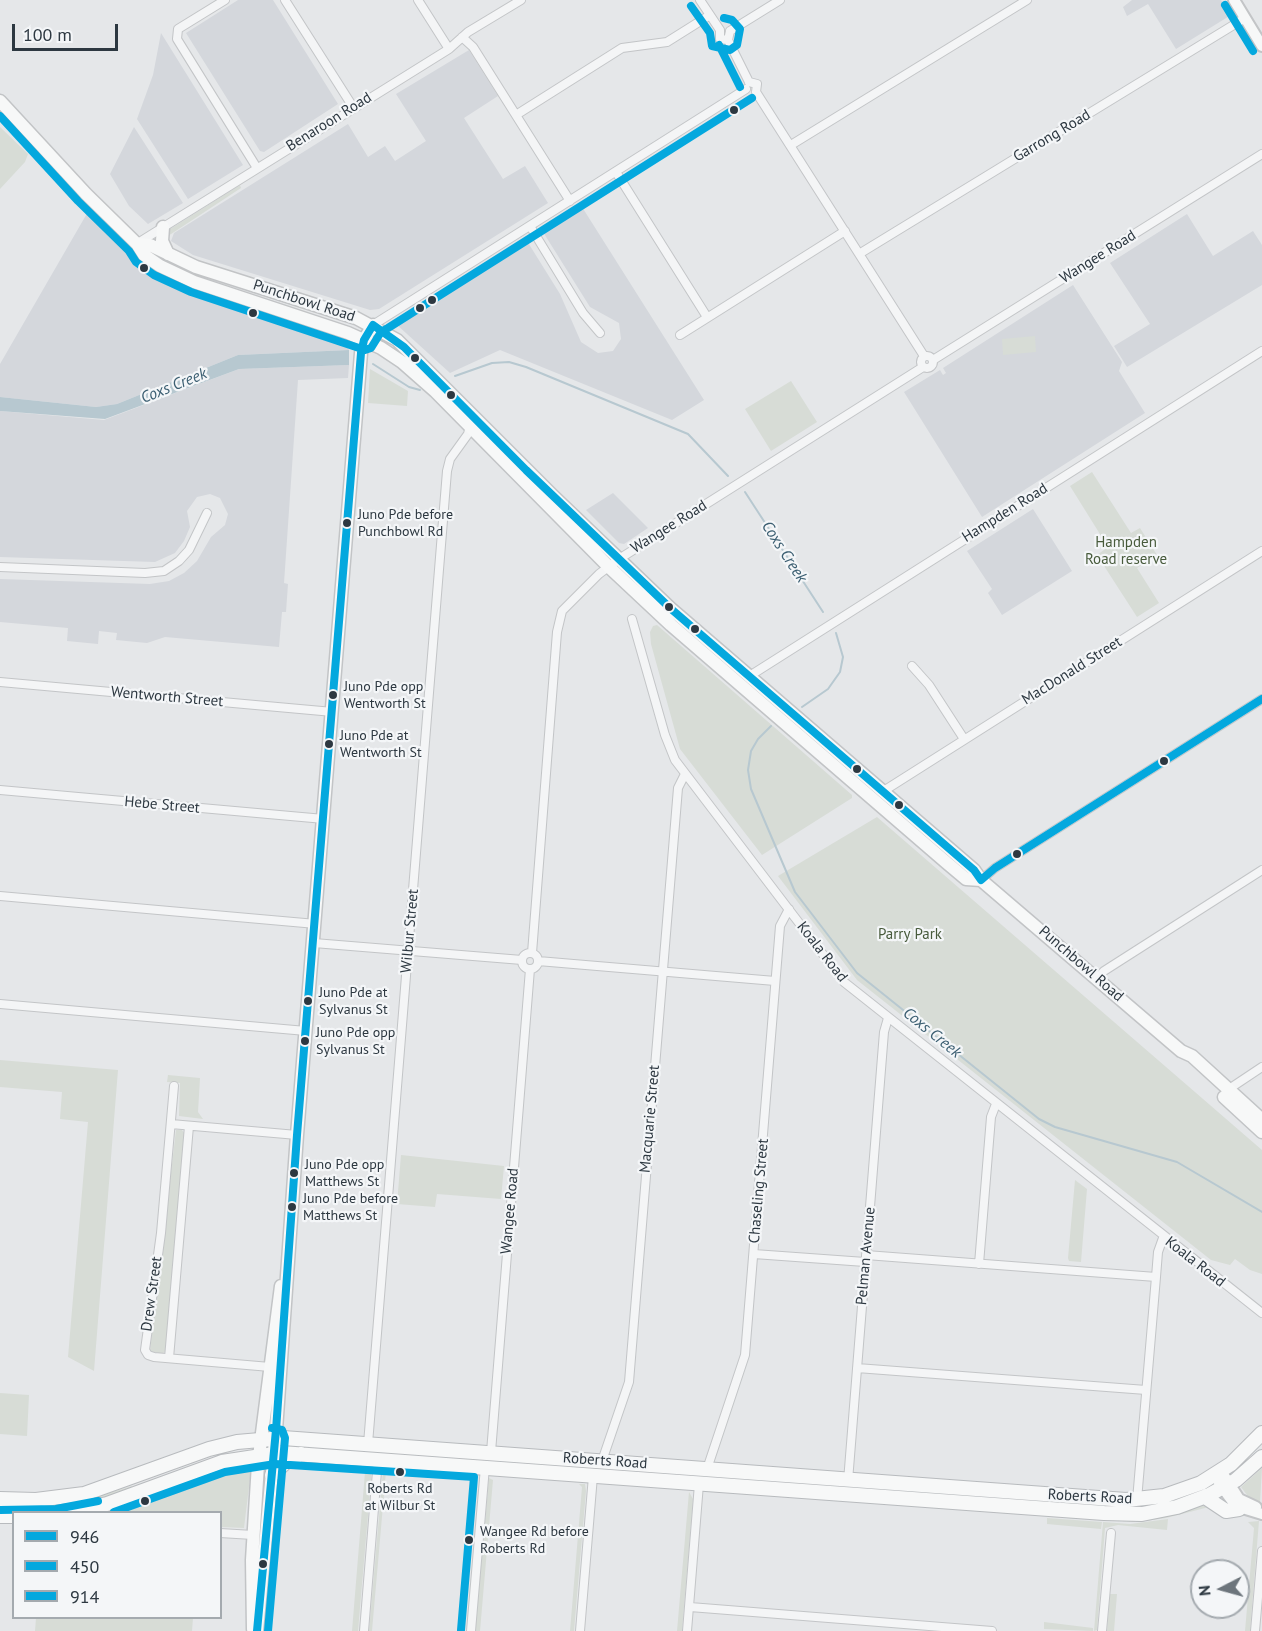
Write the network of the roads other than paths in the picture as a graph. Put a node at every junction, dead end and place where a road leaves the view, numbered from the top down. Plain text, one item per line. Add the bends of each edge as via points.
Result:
1 (225, 0) edge
2 (285, 0) edge
3 (418, 0) edge
4 (521, 0) edge
5 (700, 0) edge
6 (780, 0) edge
7 (1027, 0) edge
8 (1234, 0) edge
9 (710, 15) junction
10 (1245, 18) junction
11 (720, 30) junction
12 (730, 31) junction
13 (462, 37) junction
14 (728, 40) junction
15 (1262, 46) edge
16 (449, 49) junction
17 (748, 86) junction
18 (0, 101) edge
19 (353, 107) junction
20 (516, 115) junction
21 (791, 145) junction
22 (1262, 154) edge
23 (256, 168) junction
24 (616, 172) junction
25 (570, 201) junction
26 (530, 226) junction
27 (163, 227) junction
28 (845, 231) junction
29 (137, 244) junction
30 (860, 254) junction
31 (170, 256) junction
32 (707, 318) junction
33 (373, 325) junction
34 (600, 333) dead end
35 (680, 335) dead end
36 (364, 340) junction
37 (1262, 351) edge
38 (924, 356) junction
39 (933, 360) junction
40 (923, 367) junction
41 (470, 426) junction
42 (207, 513) dead end
43 (1262, 550) edge
44 (614, 563) junction
45 (0, 567) edge
46 (632, 619) dead end
47 (912, 666) dead end
48 (748, 676) junction
49 (0, 682) edge
50 (1262, 699) edge
51 (333, 712) junction
52 (964, 739) junction
53 (685, 774) junction
54 (0, 790) edge
55 (882, 792) junction
56 (324, 819) junction
57 (1262, 870) edge
58 (981, 880) junction
59 (0, 896) edge
60 (789, 909) junction
61 (316, 924) junction
62 (314, 943) junction
63 (408, 951) junction
64 (531, 953) junction
65 (522, 960) junction
66 (538, 961) junction
67 (530, 969) junction
68 (663, 971) junction
69 (1097, 978) junction
70 (775, 981) junction
71 (0, 1004) edge
72 (888, 1018) junction
73 (306, 1031) junction
74 (1262, 1067) edge
75 (174, 1086) dead end
76 (1224, 1092) junction
77 (996, 1104) junction
78 (1262, 1120) edge
79 (171, 1124) junction
80 (189, 1126) junction
81 (1262, 1132) edge
82 (297, 1135) junction
83 (1164, 1238) junction
84 (754, 1254) junction
85 (866, 1259) junction
86 (287, 1261) junction
87 (979, 1264) junction
88 (1156, 1277) junction
89 (1262, 1313) edge
90 (169, 1358) junction
91 (270, 1367) junction
92 (857, 1368) junction
93 (1146, 1390) junction
94 (1262, 1433) edge
95 (268, 1438) junction
96 (368, 1444) junction
97 (491, 1452) junction
98 (274, 1453) junction
99 (301, 1454) junction
100 (259, 1455) junction
101 (1262, 1457) edge
102 (378, 1460) junction
103 (602, 1461) junction
104 (485, 1467) junction
105 (707, 1469) junction
106 (1218, 1473) junction
107 (272, 1475) junction
108 (593, 1476) junction
109 (848, 1480) junction
110 (699, 1484) junction
111 (1225, 1487) junction
112 (847, 1494) junction
113 (1205, 1497) junction
114 (0, 1499) edge
115 (1137, 1500) junction
116 (1262, 1508) edge
117 (1239, 1509) junction
118 (76, 1511) edge
119 (1262, 1514) edge
120 (222, 1533) edge
121 (1111, 1533) dead end
122 (253, 1535) junction
123 (1262, 1551) edge
124 (690, 1607) junction
125 (1258, 1626) edge
126 (255, 1631) edge
127 (364, 1631) edge
128 (471, 1631) edge
129 (580, 1631) edge
130 (687, 1631) edge
131 (992, 1631) edge
132 (1102, 1631) edge

1 - 23 street via 178,29 177,39
2 - 19 street
3 - 16 street
4 - 13 street, Benaroon Road
5 - 9 street
6 - 12 street
7 - 21 street
8 - 10 main road
9 - 11 street
9 - 20 street via 666,42 622,48
10 - 15 main road
10 - 30 street, Garrong Road
11 - 12 street
11 - 14 street via 720,39
12 - 14 street
13 - 16 street, Benaroon Road
13 - 20 street
14 - 17 street
16 - 19 street, Benaroon Road
17 - 21 street via 757,84 756,92
17 - 24 street
18 - 29 main road, Punchbowl Road
19 - 23 street, Benaroon Road
20 - 25 street
21 - 28 street
22 - 39 street, Wangee Road
23 - 27 street, Benaroon Road
24 - 25 street
24 - 32 street
25 - 26 street
26 - 33 street
26 - 34 street via 583,313
27 - 29 street, Benaroon Road
27 - 31 main road via 162,241
28 - 30 street
28 - 32 street
29 - 31 main road, Punchbowl Road via 150,245
29 - 36 main road, Punchbowl Road via 150,260 184,279
30 - 38 street
31 - 33 main road, Punchbowl Road
32 - 35 street
33 - 36 main road
33 - 44 main road, Punchbowl Road via 404,347
36 - 41 main road, Punchbowl Road via 408,367
36 - 51 main road
37 - 48 street, Hampden Road
38 - 39 street
38 - 40 street
39 - 40 street via 931,367
40 - 44 street, Wangee Road
41 - 44 main road, Punchbowl Road
41 - 63 street, Wilbur Street via 447,471
42 - 45 street via 189,550 164,571
43 - 52 street, MacDonald Street
44 - 48 main road, Punchbowl Road
44 - 58 main road, Punchbowl Road via 671,625 947,864 966,879
44 - 64 street, Wangee Road via 567,605 558,622
46 - 53 street, Koala Road via 664,735
47 - 52 street
48 - 55 main road, Punchbowl Road
49 - 51 street, Wentworth Street
50 - 58 street
51 - 56 main road
52 - 55 street, MacDonald Street
53 - 60 street, Koala Road
53 - 68 street, Macquarie Street via 678,788
54 - 56 street, Hebe Street
55 - 58 main road, Punchbowl Road
56 - 61 main road
57 - 69 street
58 - 69 main road, Punchbowl Road
59 - 61 street
60 - 70 street, Chaseling Street via 780,926
60 - 72 street, Koala Road via 844,982
61 - 62 main road
62 - 63 street
62 - 73 main road
63 - 65 street
63 - 96 street, Wilbur Street
64 - 65 street
64 - 66 street
65 - 67 street
66 - 67 street
66 - 68 street
67 - 97 street, Wangee Road
68 - 70 street
68 - 103 street, Macquarie Street via 629,1382
69 - 76 main road, Punchbowl Road
70 - 84 street, Chaseling Street
71 - 73 street
72 - 77 street, Koala Road
72 - 85 street, Pelman Avenue
73 - 82 main road
74 - 76 street
75 - 79 street, Drew Street
76 - 78 main road, Punchbowl Road
76 - 81 main road, Punchbowl Road
77 - 83 street, Koala Road
77 - 87 street via 991,1117
79 - 80 street
79 - 90 street, Drew Street via 145,1347 151,1357
80 - 82 street
80 - 90 street, Drew Street
82 - 86 main road
83 - 88 street via 1158,1252
83 - 89 street, Koala Road
84 - 85 street
84 - 105 street, Chaseling Street via 744,1360
85 - 87 street
85 - 92 street, Pelman Avenue
86 - 91 main road via 278,1298
86 - 95 main road
87 - 88 street
88 - 93 street
90 - 91 street
91 - 95 main road
92 - 93 street
92 - 109 street, Pelman Avenue
93 - 115 street
94 - 106 highway, Roberts Road
95 - 96 highway, Roberts Road
95 - 98 main road
95 - 100 main road
95 - 114 highway, Roberts Road via 209,1449 84,1494 55,1499
96 - 97 highway, Roberts Road
97 - 103 highway, Roberts Road
98 - 99 highway, Roberts Road
98 - 100 highway, Roberts Road
98 - 107 main road
99 - 102 highway, Roberts Road
99 - 107 highway
100 - 118 highway, Roberts Road via 222,1462 107,1504
100 - 122 main road
101 - 111 highway, Roberts Road
102 - 104 highway, Roberts Road
102 - 127 street
103 - 105 highway, Roberts Road
104 - 108 highway, Roberts Road
104 - 128 street
105 - 109 highway, Roberts Road
106 - 111 main road
106 - 115 highway, Roberts Road via 1184,1489
107 - 126 main road
108 - 110 highway, Roberts Road
108 - 129 street
109 - 112 street, Pelman Avenue
109 - 115 highway, Roberts Road
110 - 112 highway, Roberts Road
110 - 124 street
111 - 113 highway, Roberts Road
111 - 116 main road via 1245,1503
111 - 117 main road
112 - 113 highway, Roberts Road via 1122,1515 1160,1511
113 - 117 highway via 1226,1511
117 - 119 main road
120 - 122 street
121 - 132 street
122 - 126 main road
123 - 125 street
124 - 130 street
124 - 131 street

